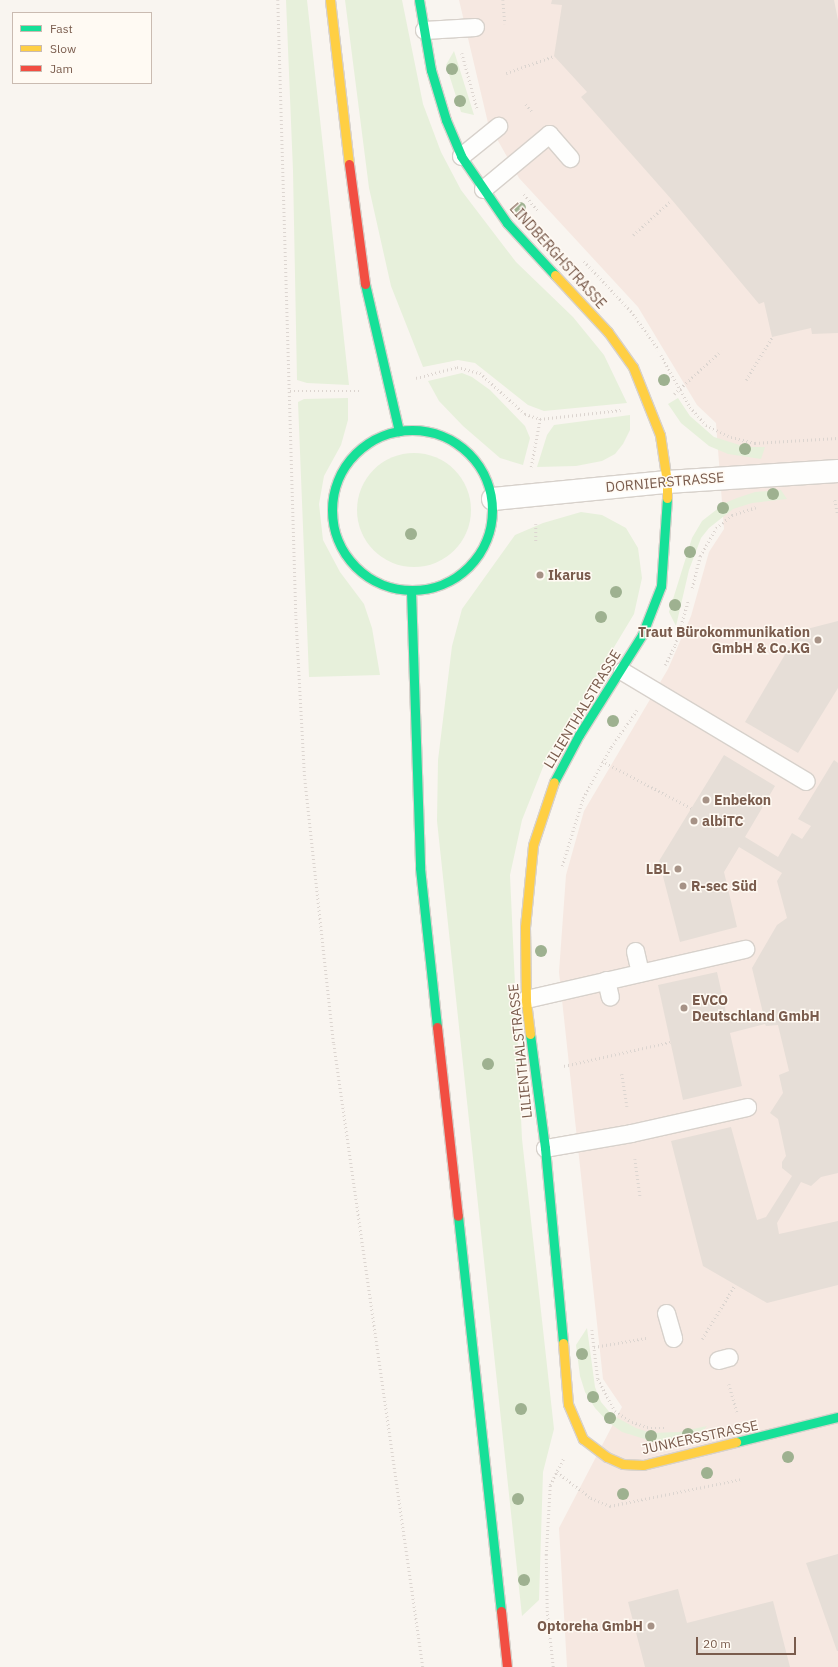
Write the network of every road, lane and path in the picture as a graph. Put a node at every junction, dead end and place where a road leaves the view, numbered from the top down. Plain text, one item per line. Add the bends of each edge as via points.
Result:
1 (278, 0) edge
2 (330, 0) edge
3 (419, 0) edge
4 (503, 0) edge
5 (505, 24) dead end
6 (475, 27) dead end
7 (456, 28) junction
8 (424, 30) junction
9 (554, 56) dead end
10 (506, 73) dead end
11 (498, 126) dead end
12 (485, 136) junction
13 (461, 156) junction
14 (570, 158) dead end
15 (506, 170) junction
16 (483, 188) junction
17 (672, 200) dead end
18 (543, 217) dead end
19 (634, 235) dead end
20 (579, 256) dead end
21 (772, 337) dead end
22 (721, 351) dead end
23 (746, 380) dead end
24 (388, 386) junction
25 (680, 389) junction
26 (290, 391) junction
27 (649, 406) junction
28 (540, 419) junction
29 (399, 431) junction
30 (838, 438) edge
31 (838, 471) edge
32 (667, 482) junction
33 (535, 494) junction
34 (493, 499) junction
35 (411, 591) junction
36 (622, 671) junction
37 (573, 745) junction
38 (806, 781) dead end
39 (691, 808) dead end
40 (745, 949) dead end
41 (635, 951) dead end
42 (640, 972) junction
43 (606, 980) junction
44 (610, 997) dead end
45 (526, 999) junction
46 (670, 1042) dead end
47 (535, 1072) junction
48 (748, 1107) dead end
49 (545, 1148) junction
50 (735, 1285) dead end
51 (666, 1313) dead end
52 (673, 1335) joint
53 (698, 1345) dead end
54 (563, 1352) junction
55 (723, 1358) dead end
56 (838, 1417) edge
57 (578, 1429) junction
58 (745, 1442) junction
59 (423, 1667) edge
60 (507, 1667) edge
61 (552, 1667) edge

1 - 26 path
2 - 24 street via 362,273
3 - 8 street, LINDBERGHSTRASSE
4 - 5 path
6 - 7 lane
7 - 8 lane
7 - 12 path
8 - 13 street, LINDBERGHSTRASSE via 431,70 446,120
9 - 10 path
11 - 12 lane
12 - 13 lane
13 - 16 street, LINDBERGHSTRASSE
14 - 15 lane via 549,134
15 - 16 lane
15 - 18 path
16 - 27 street, LINDBERGHSTRASSE via 507,223 608,332 633,367
17 - 19 path
20 - 25 path via 652,337
21 - 23 path
22 - 25 path
24 - 26 path via 350,393
24 - 28 path via 457,367 480,373 526,414
24 - 29 street
25 - 27 path via 667,399
25 - 30 path via 690,407 706,425 731,437 755,443
26 - 59 path via 296,614 306,787 334,1044
27 - 28 path
27 - 32 street, LINDBERGHSTRASSE via 660,435
28 - 33 path via 530,466
29 - 34 street via 420,430 442,436 461,446 476,462
29 - 35 street via 374,439 352,456 338,478 331,504 336,536 344,555 362,574 385,587
31 - 32 street, DORNIERSTRASSE
32 - 33 street, DORNIERSTRASSE
32 - 36 street, LILIENTHALSTRASSE via 661,586 642,635
33 - 34 street, DORNIERSTRASSE
34 - 35 street via 491,525 483,546 471,565 447,582 433,588
35 - 60 street via 420,868
36 - 37 street, LILIENTHALSTRASSE
36 - 38 lane
37 - 39 path
37 - 45 street, LILIENTHALSTRASSE via 553,784 533,845 525,927
40 - 42 lane
41 - 42 lane
42 - 43 lane
43 - 44 lane
43 - 45 lane
45 - 47 street, LILIENTHALSTRASSE
46 - 47 path
47 - 49 street, LILIENTHALSTRASSE
48 - 49 lane via 631,1133
49 - 54 street, LILIENTHALSTRASSE
50 - 53 path
51 - 52 lane
52 - 54 path
54 - 57 street, LILIENTHALSTRASSE via 568,1404
55 - 58 path
56 - 58 street, JUNKERSSTRASSE
57 - 58 street, JUNKERSSTRASSE via 583,1439 607,1457 623,1464 643,1465
57 - 61 path via 550,1486 546,1555 547,1612

